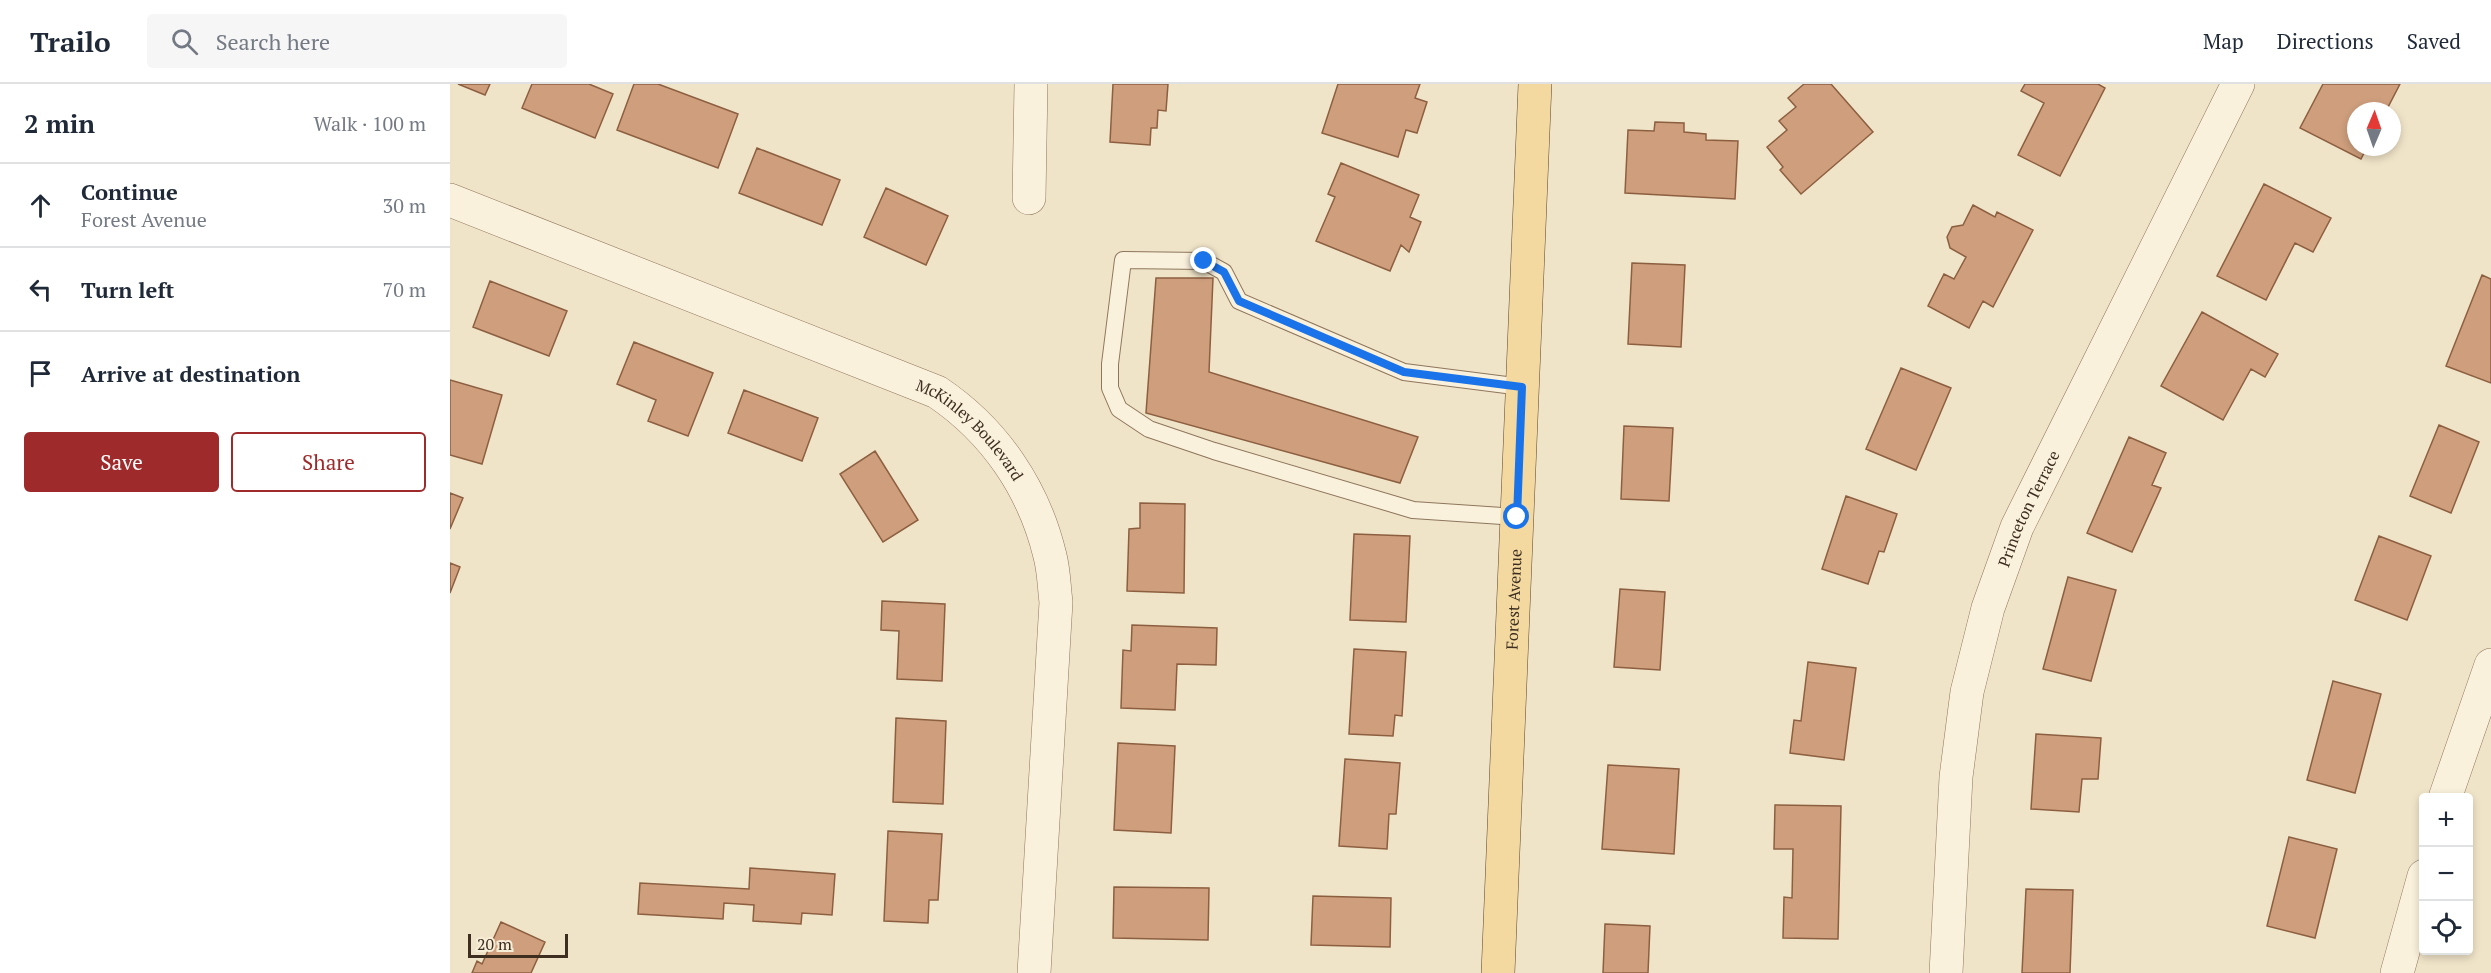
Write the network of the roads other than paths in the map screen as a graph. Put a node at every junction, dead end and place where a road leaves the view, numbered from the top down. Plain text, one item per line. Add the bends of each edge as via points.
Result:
1 (1031, 84) edge
2 (1535, 84) edge
3 (2238, 84) edge
4 (1029, 198) dead end
5 (450, 200) edge
6 (1522, 387) junction
7 (1517, 517) junction
8 (2491, 665) edge
9 (2447, 793) edge
10 (2419, 894) edge
11 (1034, 973) edge
12 (1498, 973) edge
13 (1946, 973) edge
14 (2397, 973) edge

1 - 4 street
2 - 6 main road, Forest Avenue
3 - 13 street, Princeton Terrace via 2021,518 1988,608 1967,692 1956,777
5 - 11 street, McKinley Boulevard via 937,392 987,434 1017,472 1039,516 1051,559 1056,603
6 - 7 main road, Forest Avenue
6 - 7 lane via 1404,372 1239,301 1224,272 1204,261 1122,260 1110,388 1119,409 1149,429 1413,510
7 - 12 main road, Forest Avenue
8 - 9 street
10 - 14 street

